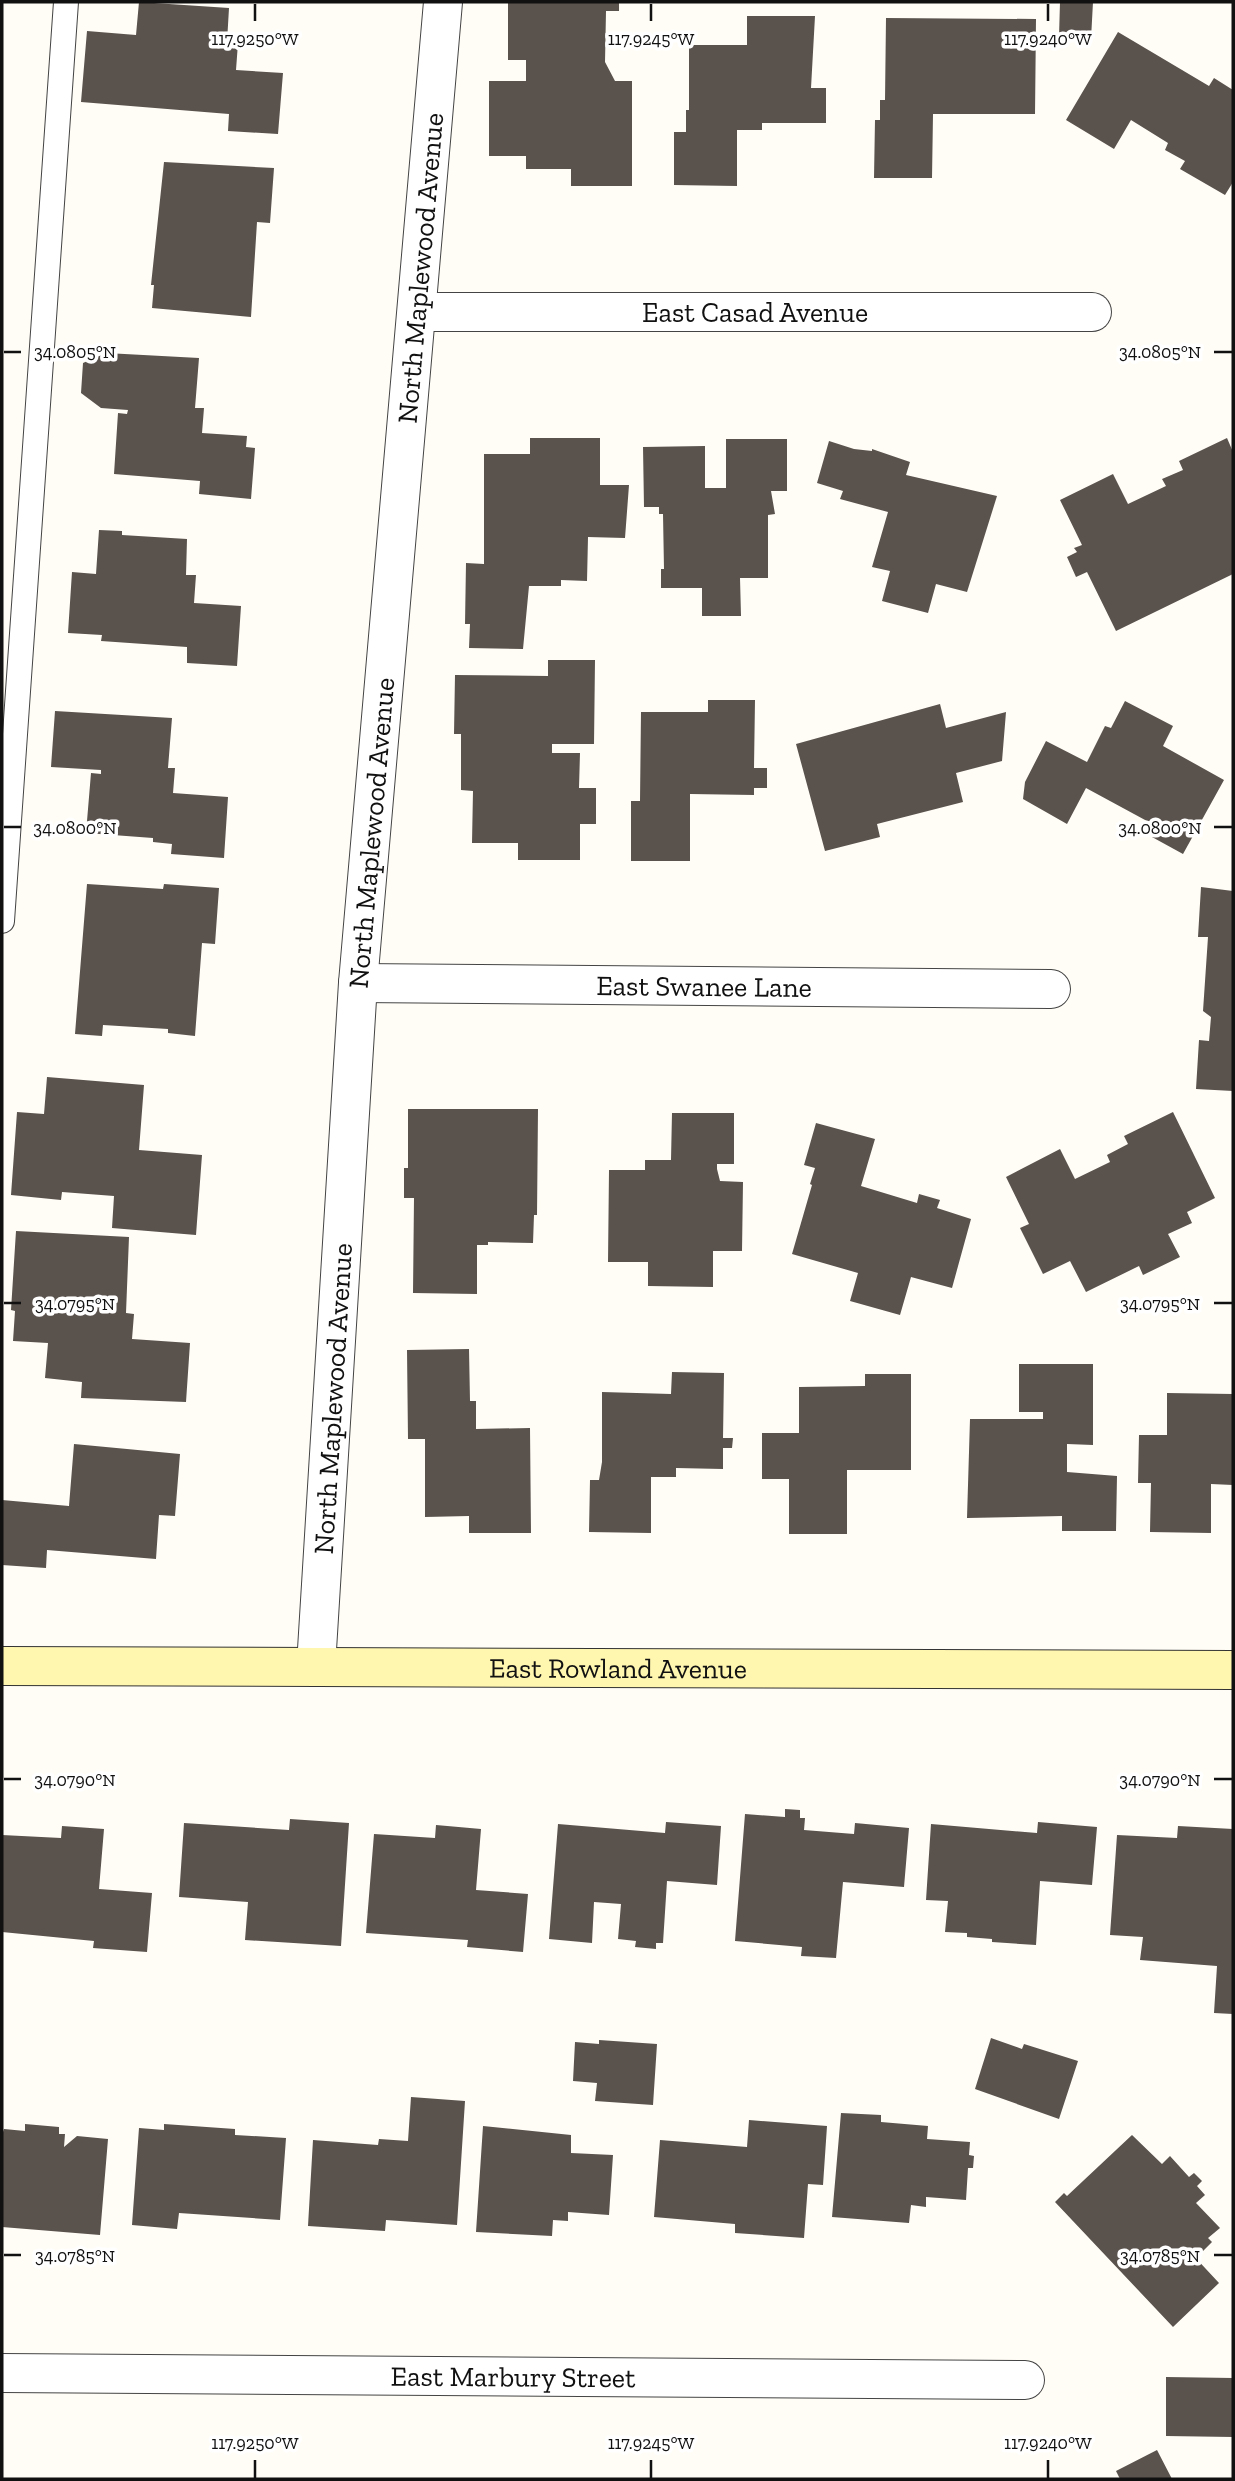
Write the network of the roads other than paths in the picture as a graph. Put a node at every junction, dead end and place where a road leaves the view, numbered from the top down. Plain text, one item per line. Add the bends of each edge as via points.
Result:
1 (66, 2) edge
2 (443, 2) edge
3 (419, 313) junction
4 (1092, 313) dead end
5 (2, 921) edge
6 (358, 983) junction
7 (1051, 989) dead end
8 (2, 1666) edge
9 (316, 1666) junction
10 (1233, 1670) edge
11 (2, 2373) edge
12 (1025, 2380) dead end

1 - 5 lane
2 - 3 street, North Maplewood Avenue
3 - 4 street, East Casad Avenue
3 - 6 street, North Maplewood Avenue
6 - 7 street, East Swanee Lane
6 - 9 street, North Maplewood Avenue
8 - 9 street, East Rowland Avenue
9 - 10 street, East Rowland Avenue
11 - 12 street, East Marbury Street

